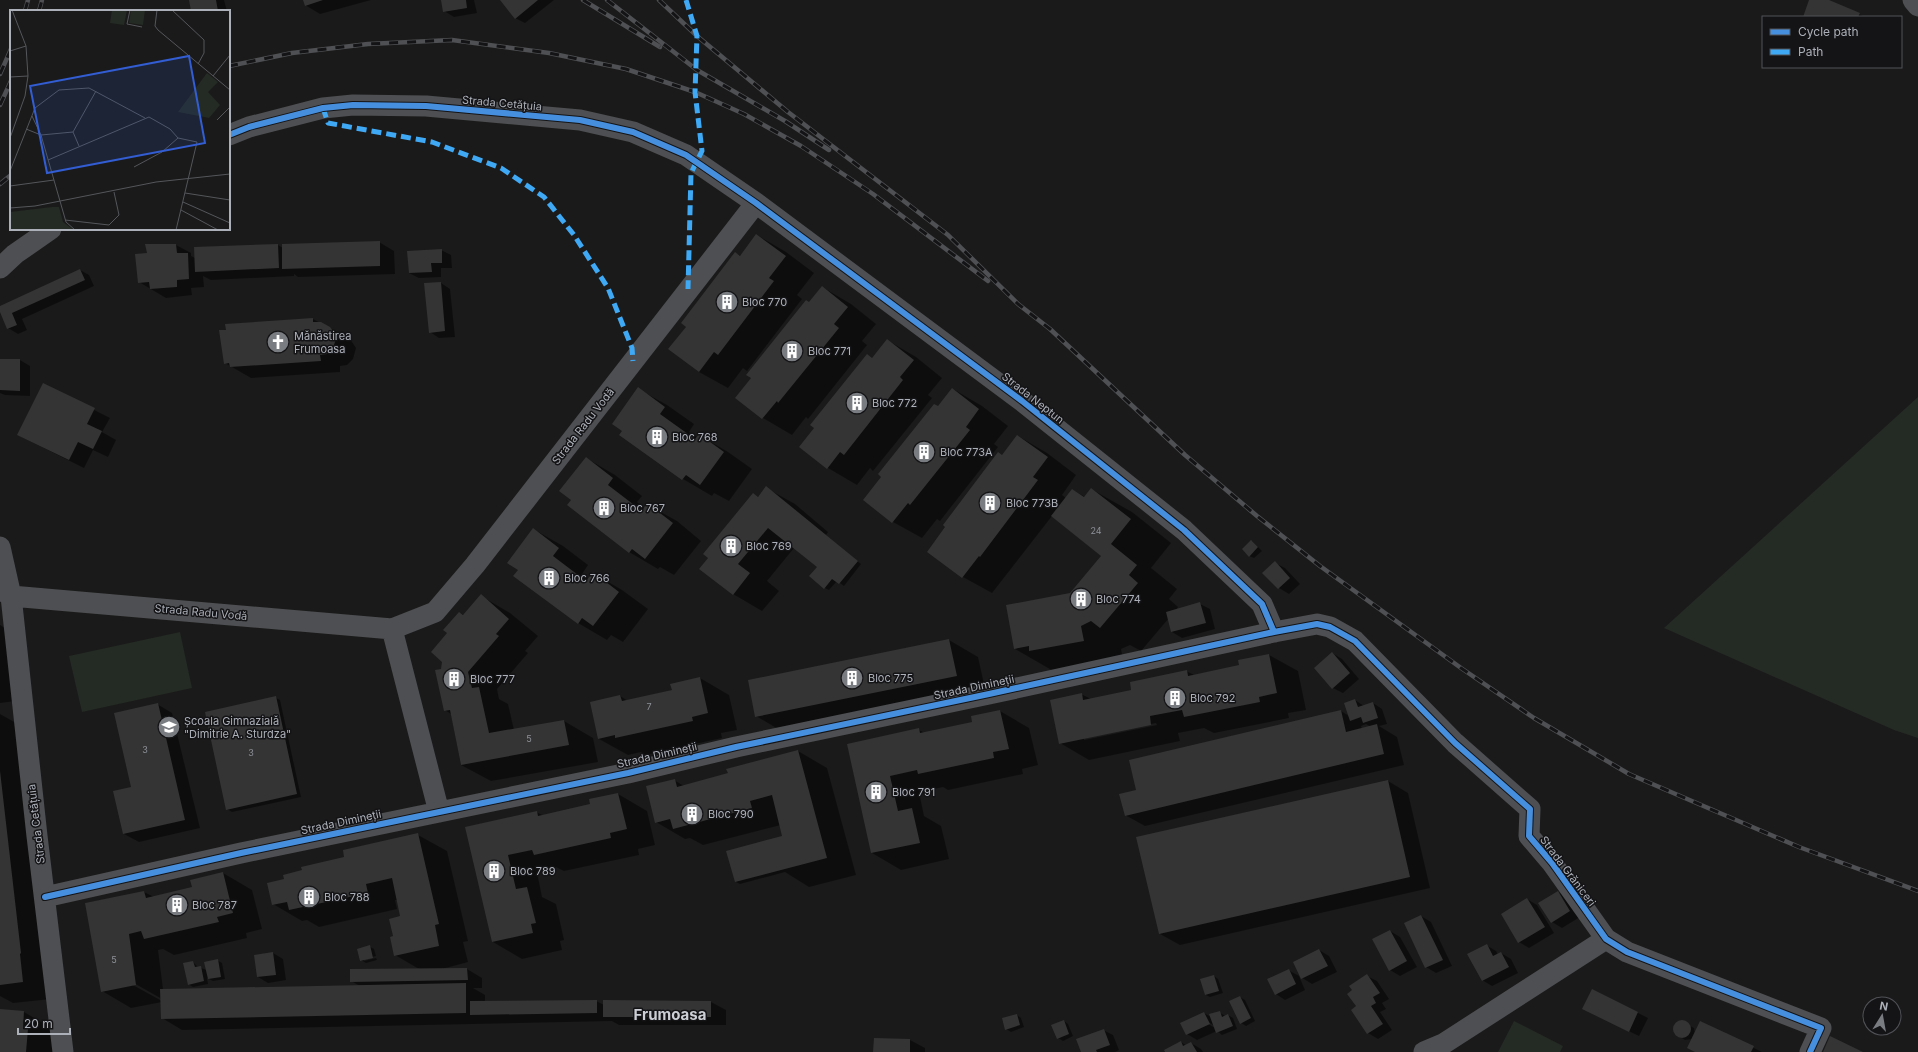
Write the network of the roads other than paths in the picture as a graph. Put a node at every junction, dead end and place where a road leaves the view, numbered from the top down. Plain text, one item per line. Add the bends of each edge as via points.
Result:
1 (1913, 0) edge
2 (1918, 6) edge
3 (230, 134) edge
4 (756, 203) junction
5 (50, 230) edge
6 (0, 268) edge
7 (0, 547) edge
8 (5, 592) edge
9 (392, 629) junction
10 (1274, 632) junction
11 (439, 812) junction
12 (46, 897) junction
13 (1606, 939) junction
14 (64, 1052) edge
15 (1424, 1052) edge
16 (1810, 1052) edge

1 - 2 street
3 - 4 street, Strada Cetățuia via 249,126 305,112 353,105 426,106 580,120 632,132 686,155
4 - 9 street, Strada Radu Vodă via 465,577 435,612
4 - 10 street, Strada Neptun via 1022,401 1184,530 1262,604
5 - 6 street via 14,254
7 - 8 street, Strada Cetățuia
8 - 9 street, Strada Radu Vodă
8 - 12 street, Strada Cetățuia
9 - 11 street
10 - 11 street, Strada Dimineții
10 - 13 street, Strada Grăniceri via 1317,624 1330,627 1355,641 1455,744 1530,809 1530,836
11 - 12 street, Strada Dimineții
12 - 14 street, Strada Cetățuia
13 - 15 street via 1443,1044
13 - 16 street, Strada Grăniceri via 1626,952 1821,1028

